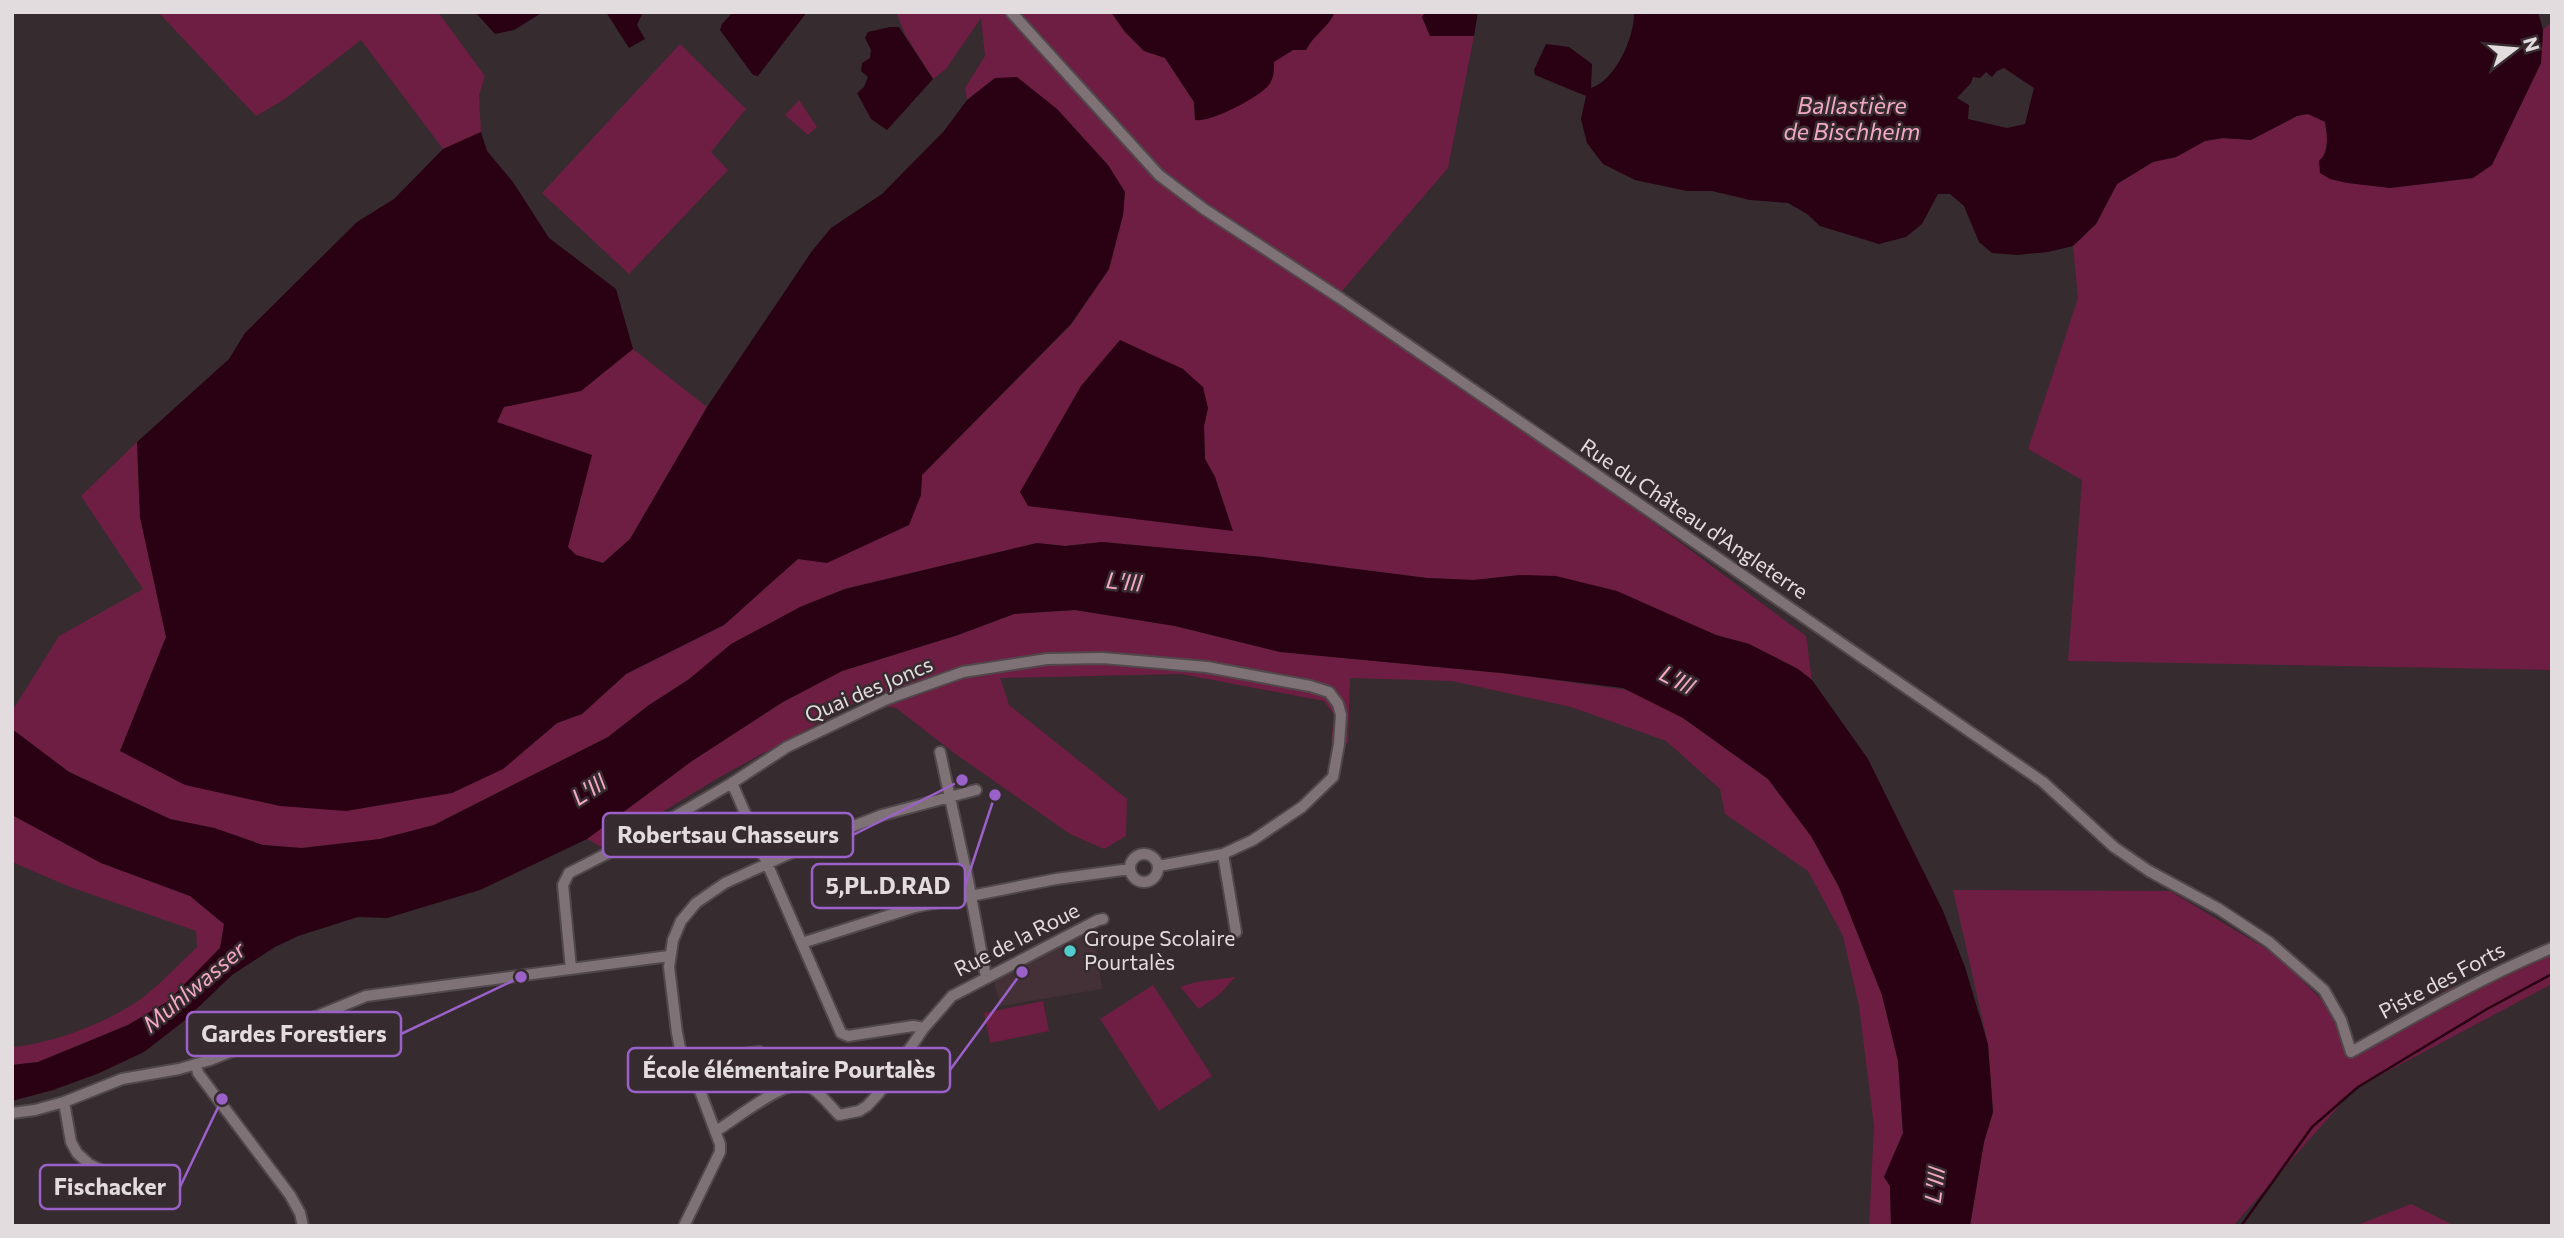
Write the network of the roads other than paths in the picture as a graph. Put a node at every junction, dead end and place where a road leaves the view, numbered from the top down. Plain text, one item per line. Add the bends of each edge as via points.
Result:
1 (1011, 12) edge
2 (940, 752) dead end
3 (732, 783) junction
4 (976, 790) dead end
5 (951, 795) junction
6 (1223, 854) junction
7 (767, 864) junction
8 (1159, 866) junction
9 (1130, 869) junction
10 (971, 896) junction
11 (1103, 919) dead end
12 (1236, 932) dead end
13 (802, 943) junction
14 (2552, 948) edge
15 (669, 956) junction
16 (571, 969) junction
17 (986, 977) junction
18 (924, 1028) junction
19 (758, 1052) dead end
20 (2351, 1052) joint
21 (196, 1064) junction
22 (690, 1066) junction
23 (64, 1101) junction
24 (12, 1114) edge
25 (716, 1131) junction
26 (166, 1191) dead end
27 (303, 1226) edge
28 (684, 1226) edge

1 - 20 street, Rue du Château d'Angleterre via 1159,175 2043,782 2114,847 2269,942 2324,990 2341,1020
2 - 5 street
3 - 6 street, Quai des Joncs via 787,747 887,699 964,672 1047,659 1104,658 1207,667 1328,692 1341,715 1333,777 1302,807
3 - 7 street
3 - 16 street, Quai des Joncs via 569,873 563,885
4 - 5 street
5 - 7 street via 828,835
5 - 10 street
6 - 8 street
6 - 12 street
7 - 13 street
7 - 15 street via 696,903 681,921
8 - 9 street via 1154,878 1146,882 1134,877
8 - 9 street via 1155,858 1143,853 1132,860
9 - 10 street
10 - 13 street via 915,907
10 - 17 street
11 - 17 street, Rue de la Roue
13 - 18 street via 841,1033
14 - 20 street, Piste des Forts via 2430,1007
15 - 16 street
15 - 22 street via 677,1033 681,1053
16 - 21 street via 366,996
17 - 18 street, Rue de la Roue via 952,996
18 - 25 street, Rue de la Roue via 879,1093 859,1111 839,1115 807,1084 797,1083
19 - 22 street
21 - 23 street via 122,1079
21 - 27 street via 198,1073 290,1195
22 - 25 street
23 - 24 street
23 - 26 street via 71,1142 89,1164 144,1192
25 - 28 street via 720,1152

